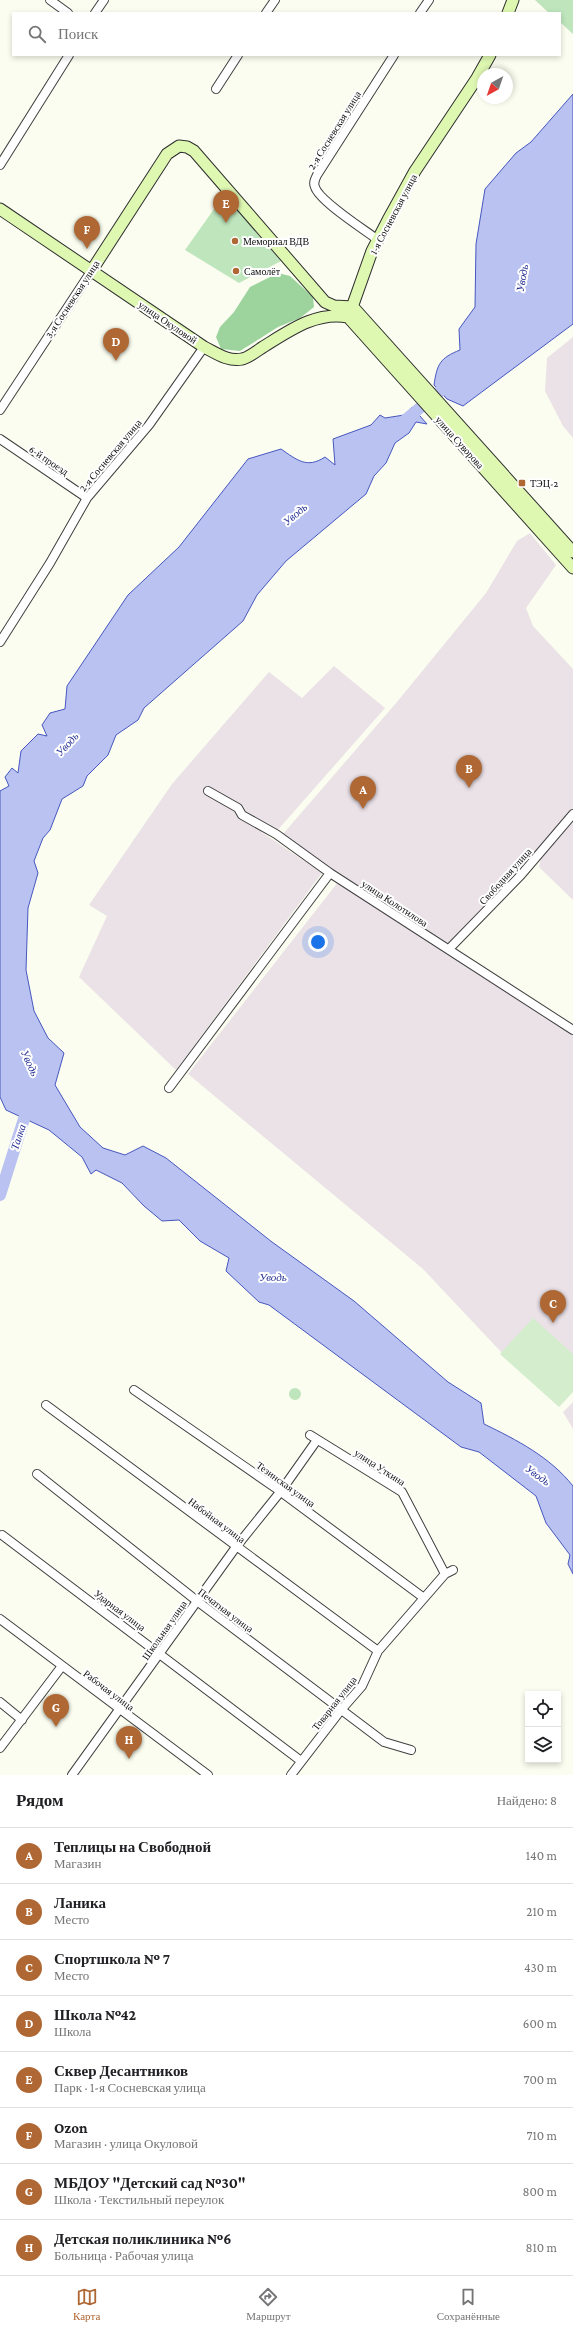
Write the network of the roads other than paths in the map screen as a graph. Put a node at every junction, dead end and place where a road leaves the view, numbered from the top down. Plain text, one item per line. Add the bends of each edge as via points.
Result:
1 (50, 0) edge
2 (104, 0) edge
3 (274, 0) edge
4 (429, 0) edge
5 (513, 0) edge
6 (67, 12) edge
7 (97, 12) edge
8 (267, 12) edge
9 (421, 12) edge
10 (508, 12) edge
11 (68, 56) edge
12 (237, 56) edge
13 (393, 56) edge
14 (489, 56) edge
15 (216, 89) dead end
16 (0, 165) edge
17 (0, 209) edge
18 (378, 240) junction
19 (92, 270) junction
20 (350, 312) junction
21 (204, 347) junction
22 (0, 410) edge
23 (0, 439) edge
24 (87, 498) junction
25 (536, 519) junction
26 (573, 552) edge
27 (573, 568) edge
28 (0, 642) edge
29 (208, 791) dead end
30 (573, 814) edge
31 (330, 873) junction
32 (449, 949) junction
33 (573, 1030) edge
34 (168, 1088) dead end
35 (134, 1390) dead end
36 (46, 1405) dead end
37 (314, 1437) joint
38 (37, 1474) dead end
39 (281, 1491) junction
40 (2, 1535) dead end
41 (236, 1547) junction
42 (453, 1570) dead end
43 (444, 1574) junction
44 (424, 1598) junction
45 (197, 1601) junction
46 (0, 1618) edge
47 (378, 1651) junction
48 (161, 1653) junction
49 (62, 1666) junction
50 (0, 1702) edge
51 (119, 1710) junction
52 (341, 1710) junction
53 (22, 1720) junction
54 (0, 1748) edge
55 (411, 1750) dead end
56 (301, 1761) junction
57 (72, 1775) edge
58 (208, 1775) edge
59 (291, 1775) edge

1 - 6 street
2 - 7 street
3 - 8 street
4 - 9 street
5 - 10 main road
11 - 16 street
12 - 15 street
13 - 18 street, 2-я Сосневская улица via 314,182 315,188 335,209
14 - 18 main road, 1-я Сосневская улица via 415,171
17 - 19 main road, улица Окуловой
18 - 20 main road, 1-я Сосневская улица
19 - 20 main road, 3-я Сосневская улица via 167,154 179,146 187,147 194,151 325,302
19 - 21 main road, улица Окуловой
19 - 22 street, 3-я Сосневская улица
20 - 21 main road, улица Окуловой via 313,319 242,359 226,358
20 - 25 main road, улица Суворова
21 - 24 street, 2-я Сосневская улица via 149,425
23 - 24 street, 6-й проезд
24 - 28 street, 2-я Сосневская улица
25 - 26 main road, улица Суворова
25 - 27 main road, улица Суворова
29 - 31 street, улица Колотилова via 238,808 242,814 276,834
30 - 32 street, Свободная улица via 521,875
31 - 32 street, улица Колотилова
31 - 34 street
32 - 33 street, улица Колотилова
35 - 39 street, Тезинская улица
36 - 41 street, Набойная улица
37 - 39 street, Школьная улица
37 - 43 street, улица Уткина via 402,1492
38 - 45 street, Печатная улица
39 - 41 street, Школьная улица
39 - 44 street, Тезинская улица
40 - 48 street, Ударная улица
41 - 45 street, Школьная улица
41 - 47 street, Набойная улица
42 - 43 street, Товарная улица
43 - 44 street, Товарная улица
44 - 47 street, Товарная улица
45 - 48 street, Школьная улица
45 - 52 street, Печатная улица
46 - 49 street, Рабочая улица
47 - 52 street, Товарная улица via 362,1686
48 - 51 street, Школьная улица
48 - 56 street, Ударная улица
49 - 51 street, Рабочая улица
49 - 53 street
50 - 53 street
51 - 57 street, Школьная улица
51 - 58 street, Рабочая улица
52 - 55 street, Печатная улица via 384,1742
52 - 56 street, Товарная улица
53 - 54 street
56 - 59 street, Товарная улица

